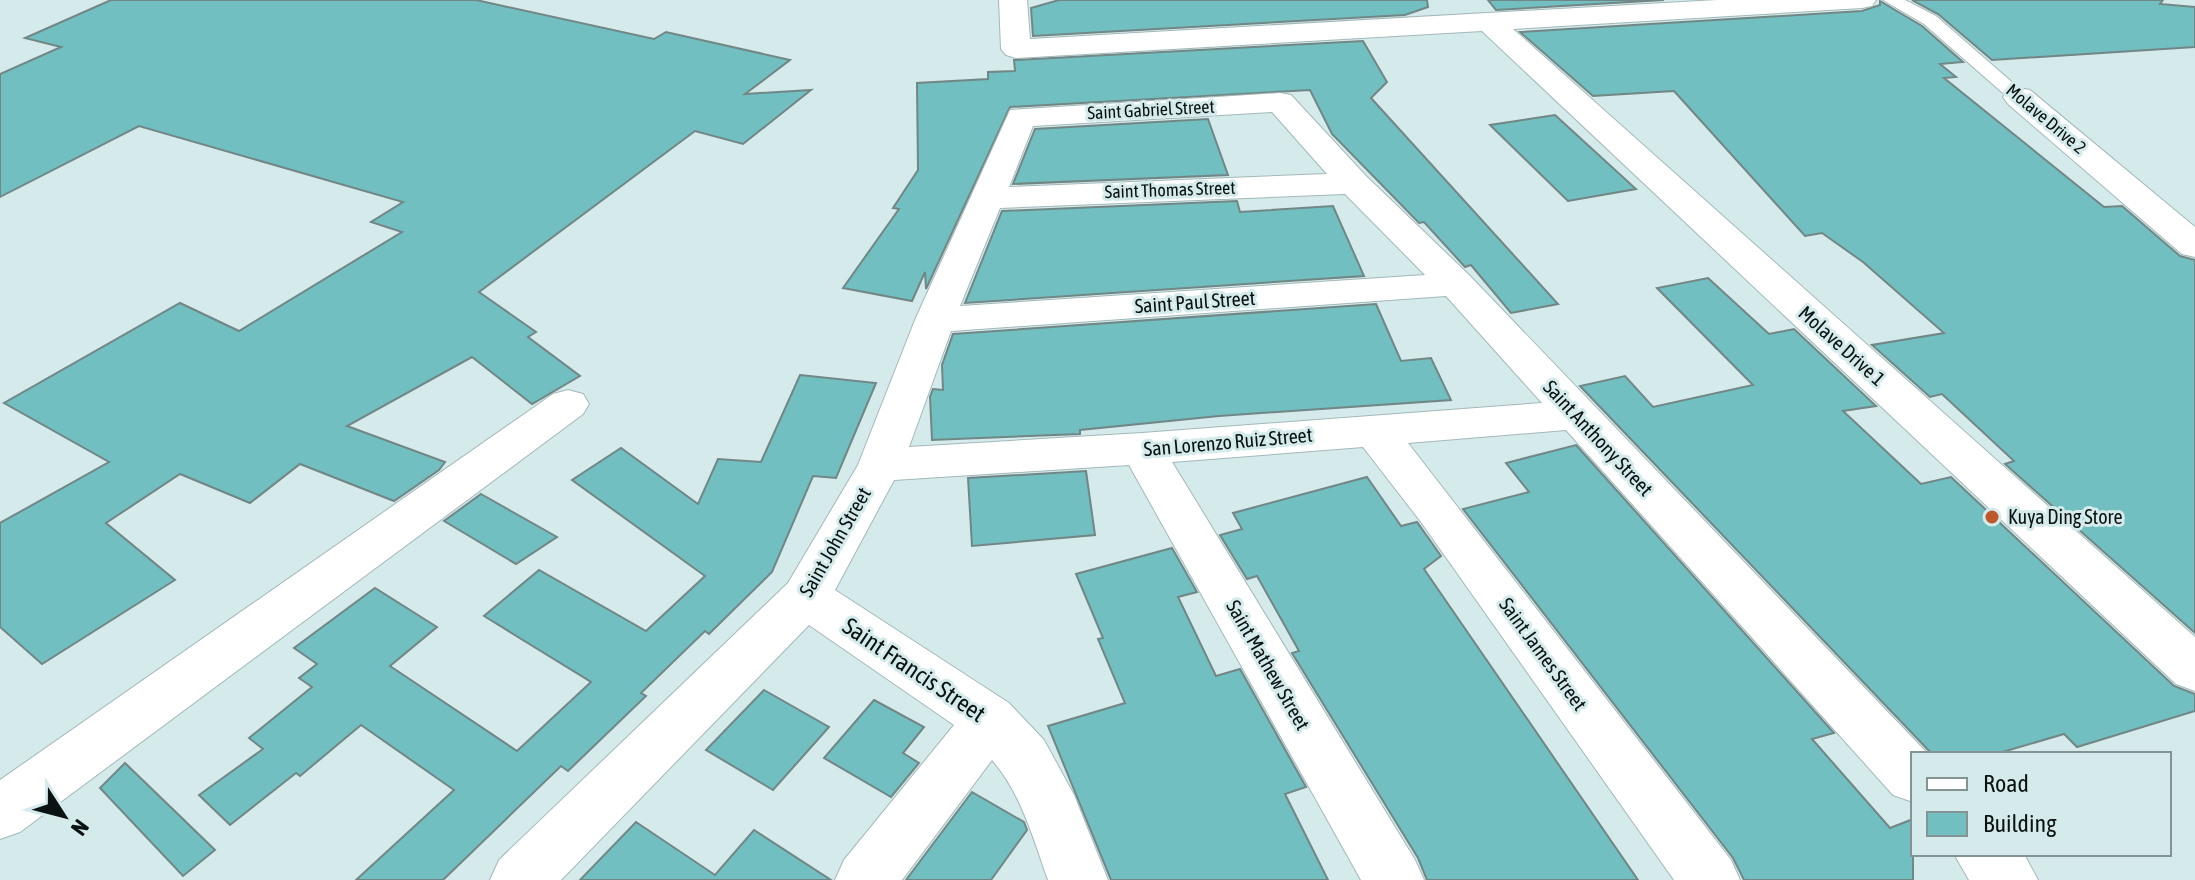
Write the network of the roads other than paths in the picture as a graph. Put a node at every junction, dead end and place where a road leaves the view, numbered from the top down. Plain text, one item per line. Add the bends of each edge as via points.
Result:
1 (1013, 0) edge
2 (1862, 0) edge
3 (1892, 0) edge
4 (1636, 6) edge
5 (1490, 23) junction
6 (2019, 97) joint
7 (1280, 102) joint
8 (1021, 117) joint
9 (1354, 183) junction
10 (986, 198) junction
11 (2195, 246) edge
12 (1456, 284) junction
13 (935, 320) junction
14 (568, 404) dead end
15 (1576, 415) junction
16 (1374, 431) junction
17 (1142, 449) junction
18 (880, 465) junction
19 (806, 597) junction
20 (2195, 669) edge
21 (990, 720) junction
22 (1911, 775) edge
23 (0, 813) edge
24 (1986, 856) edge
25 (520, 880) edge
26 (865, 880) edge
27 (1078, 880) edge
28 (1394, 880) edge
29 (1710, 880) edge
30 (2008, 880) edge

1 - 5 street via 1016,49
2 - 4 street
3 - 6 lane, Molave Drive 2 via 1930,20
4 - 5 street
5 - 20 street, Molave Drive 1
6 - 11 street, Molave Drive 2
7 - 8 street, Saint Gabriel Street
7 - 9 street, Saint Anthony Street
8 - 10 street, Saint John Street
9 - 10 street, Saint Thomas Street
9 - 12 street, Saint Anthony Street
10 - 13 street, Saint John Street
12 - 13 street, Saint Paul Street
12 - 15 street, Saint Anthony Street
13 - 18 street, Saint John Street
14 - 23 street
15 - 16 street, San Lorenzo Ruiz Street
15 - 22 street, Saint Anthony Street
16 - 17 street, San Lorenzo Ruiz Street
16 - 29 street, Saint James Street
17 - 18 street, San Lorenzo Ruiz Street
17 - 28 street, Saint Mathew Street
18 - 19 street, Saint John Street
19 - 21 street, Saint Francis Street
19 - 25 street, Saint John Street
21 - 26 street
21 - 27 street, Saint Francis Street via 1024,757 1054,814
24 - 30 street

